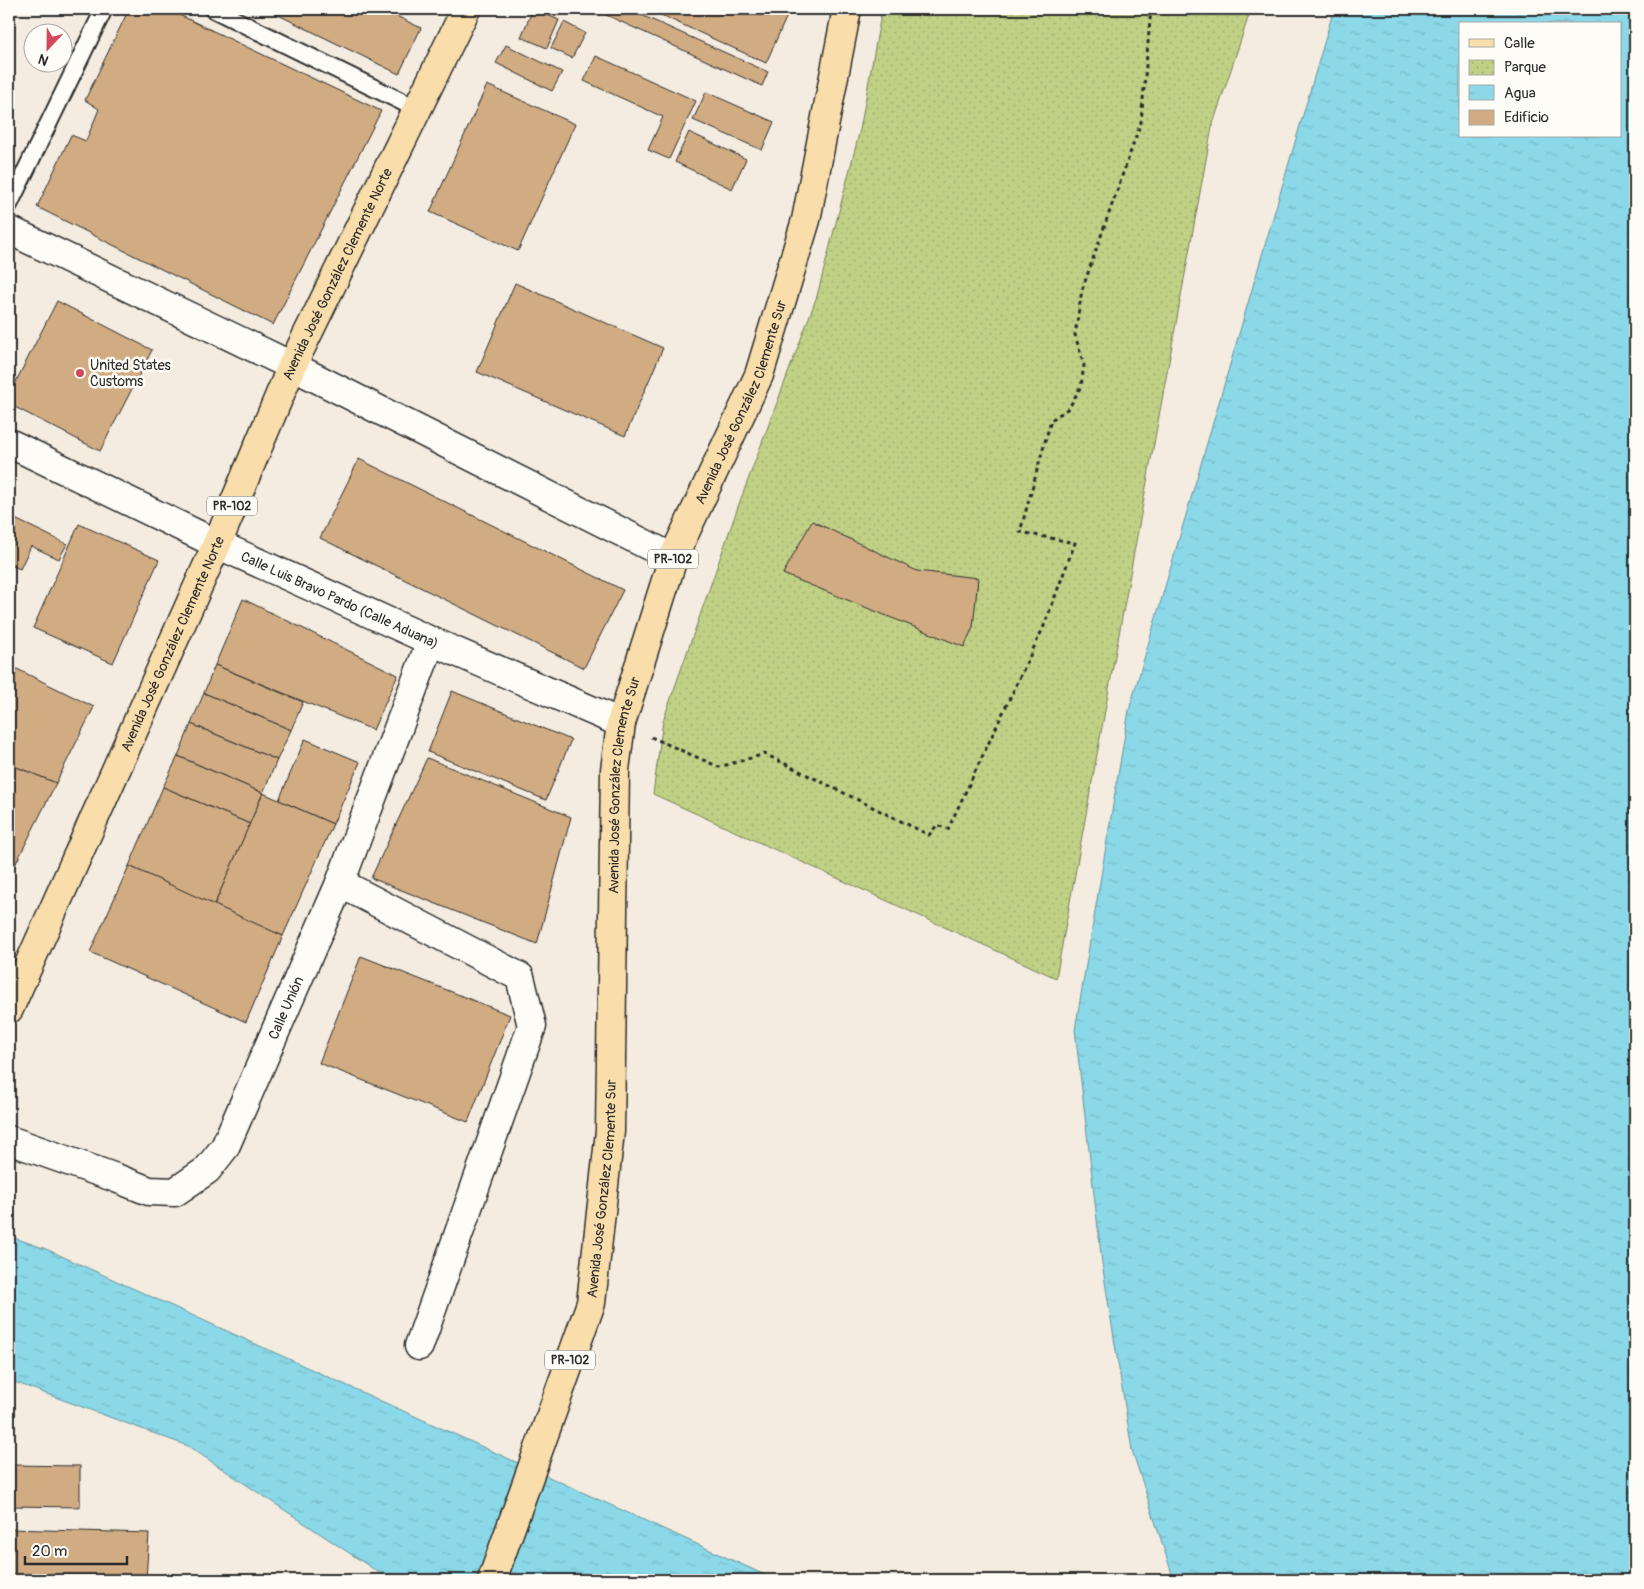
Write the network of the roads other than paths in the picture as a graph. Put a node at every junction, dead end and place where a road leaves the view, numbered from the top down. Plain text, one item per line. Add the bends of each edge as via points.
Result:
1 (104, 9) edge
2 (213, 9) edge
3 (466, 9) edge
4 (847, 9) edge
5 (417, 109) junction
6 (9, 205) edge
7 (9, 230) edge
8 (292, 366) junction
9 (9, 443) edge
10 (216, 544) junction
11 (673, 558) junction
12 (431, 641) junction
13 (621, 723) junction
14 (340, 883) junction
15 (9, 1009) edge
16 (9, 1140) edge
17 (419, 1346) dead end
18 (492, 1580) edge

1 - 6 lane
2 - 5 lane
3 - 5 main road, Avenida José González Clemente Norte / PR-102
4 - 11 main road, Avenida José González Clemente Sur / PR-102 via 806,220 759,375
5 - 8 main road, Avenida José González Clemente Norte / PR-102
7 - 8 street
8 - 10 main road, Avenida José González Clemente Norte / PR-102
8 - 11 street
9 - 10 street, Calle Luis Bravo Pardo (Calle Aduana)
10 - 12 street, Calle Luis Bravo Pardo (Calle Aduana)
10 - 15 main road, Avenida José González Clemente Norte / PR-102
11 - 13 main road, Avenida José González Clemente Sur / PR-102
12 - 13 street, Calle Luis Bravo Pardo (Calle Aduana)
12 - 14 street, Calle Unión
13 - 18 main road, Avenida José González Clemente Sur / PR-102 via 615,770 610,1131 591,1303
14 - 16 street, Calle Unión via 225,1147 207,1170 175,1192 150,1191
14 - 17 street via 520,977 532,1026

